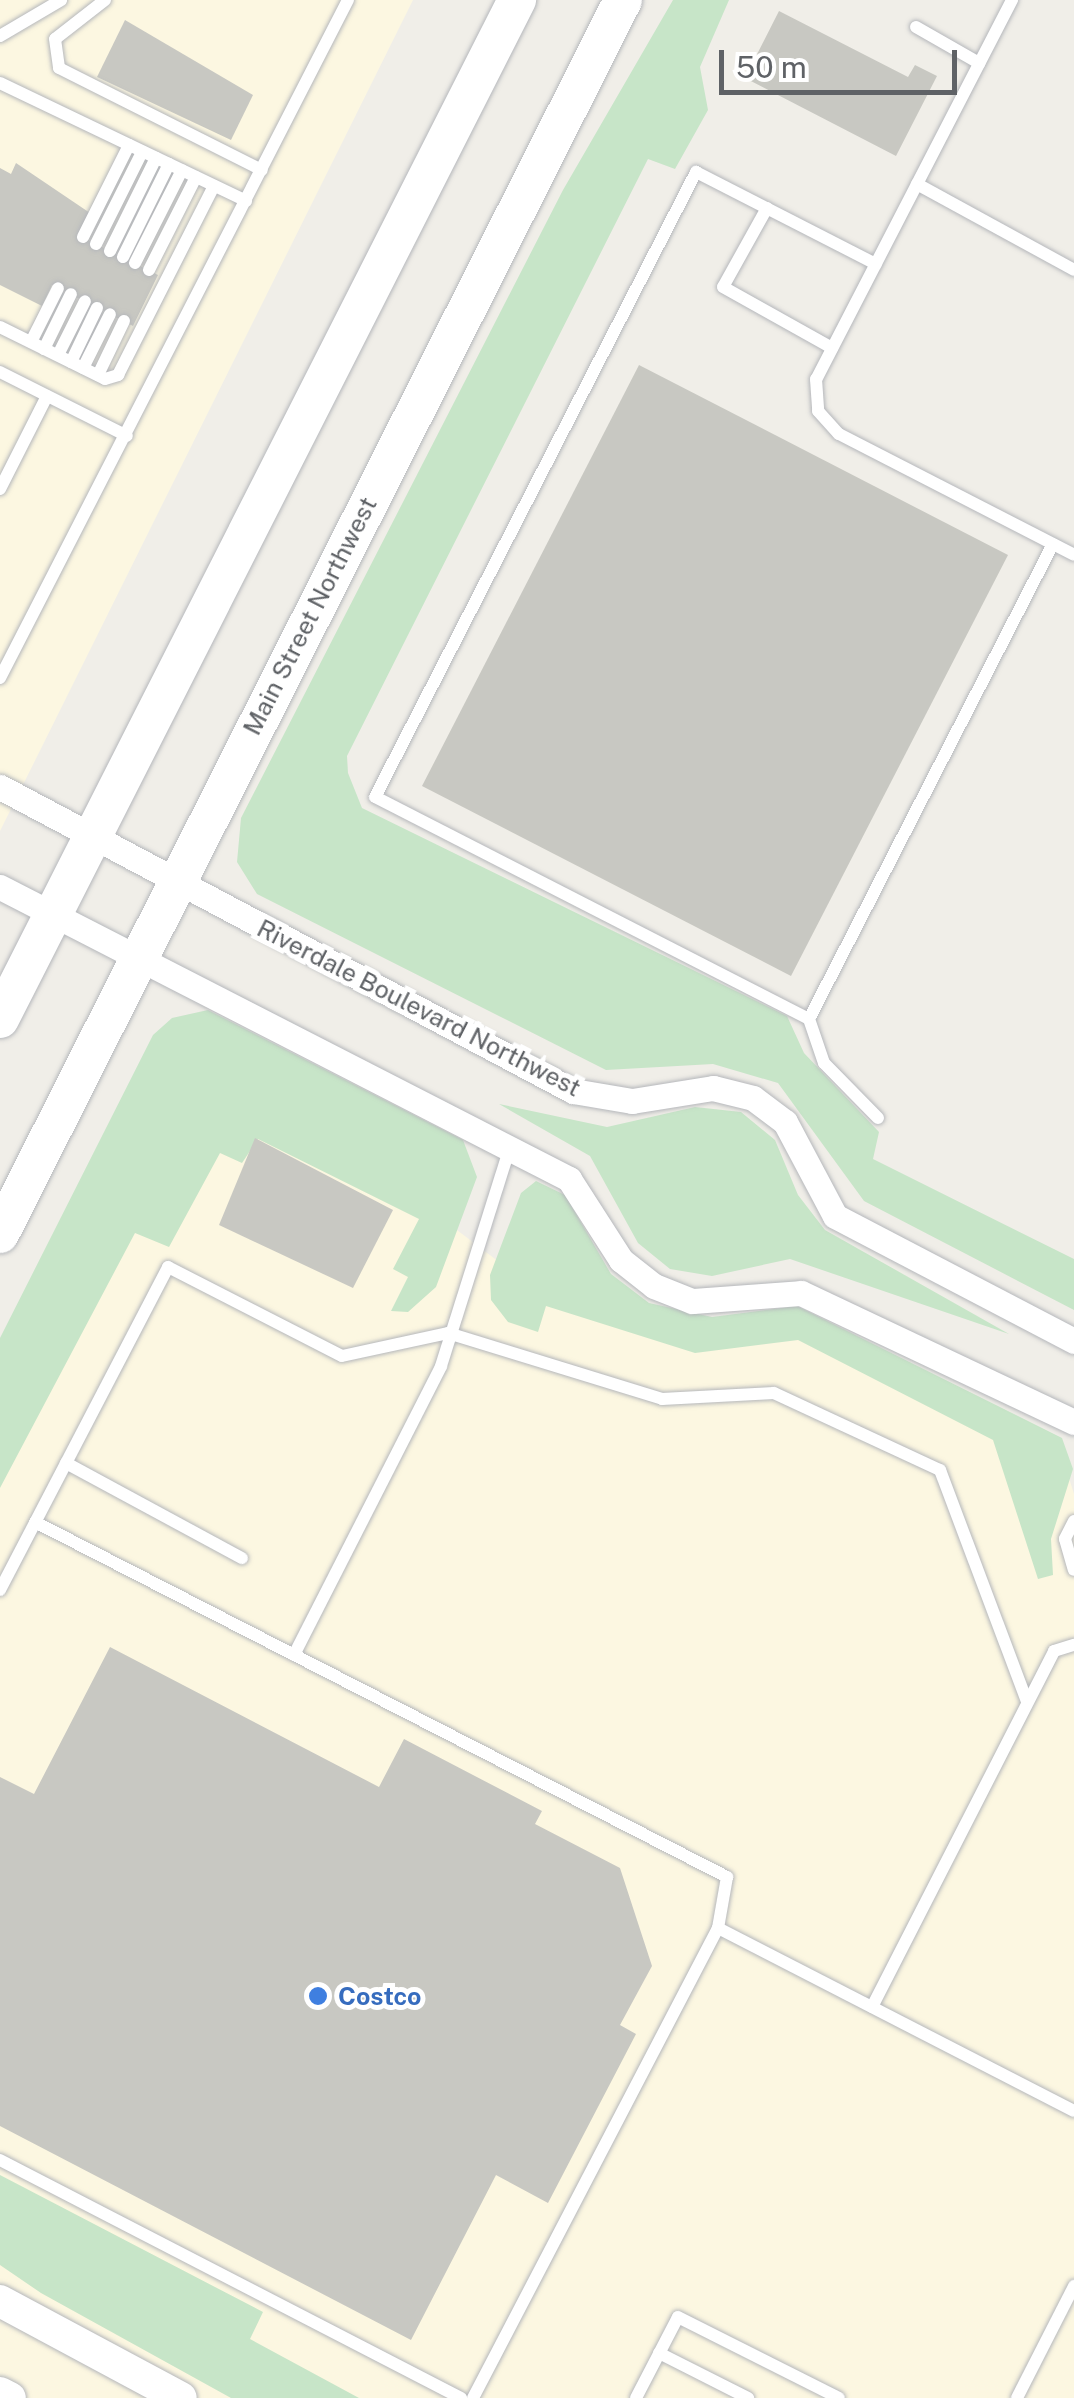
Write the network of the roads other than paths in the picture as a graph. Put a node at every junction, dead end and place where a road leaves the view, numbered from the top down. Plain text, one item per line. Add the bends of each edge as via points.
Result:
1 (61, 0) edge
2 (105, 0) edge
3 (348, 0) edge
4 (517, 0) edge
5 (623, 0) edge
6 (1012, 0) edge
7 (916, 27) dead end
8 (0, 36) edge
9 (979, 62) junction
10 (0, 83) edge
11 (136, 148) junction
12 (169, 164) junction
13 (262, 170) junction
14 (196, 177) junction
15 (917, 184) junction
16 (214, 186) junction
17 (246, 202) junction
18 (766, 208) junction
19 (90, 240) dead end
20 (876, 264) junction
21 (149, 270) dead end
22 (1074, 270) edge
23 (64, 291) dead end
24 (124, 321) dead end
25 (0, 326) edge
26 (38, 345) junction
27 (832, 348) junction
28 (70, 362) junction
29 (0, 372) edge
30 (98, 375) junction
31 (47, 396) junction
32 (127, 436) junction
33 (0, 490) edge
34 (1053, 544) junction
35 (1074, 555) edge
36 (0, 678) edge
37 (0, 787) edge
38 (90, 837) junction
39 (175, 883) junction
40 (0, 887) edge
41 (53, 916) junction
42 (139, 958) junction
43 (809, 1019) junction
44 (0, 1020) edge
45 (878, 1118) dead end
46 (510, 1147) junction
47 (0, 1234) edge
48 (448, 1332) junction
49 (1074, 1341) edge
50 (1074, 1422) edge
51 (66, 1463) junction
52 (1074, 1521) edge
53 (35, 1522) junction
54 (242, 1558) dead end
55 (1074, 1570) edge
56 (0, 1590) edge
57 (1074, 1645) edge
58 (294, 1655) junction
59 (1028, 1701) junction
60 (718, 1928) junction
61 (872, 2007) junction
62 (1074, 2111) edge
63 (0, 2160) edge
64 (1074, 2286) edge
65 (0, 2301) edge
66 (659, 2353) junction
67 (139, 2388) edge
68 (0, 2392) edge
69 (641, 2396) edge
70 (10, 2398) edge
71 (180, 2398) edge
72 (460, 2398) edge
73 (473, 2398) edge
74 (748, 2398) edge
75 (838, 2398) edge
76 (1017, 2398) edge

1 - 8 lane
2 - 13 lane via 55,38 59,68
3 - 13 lane
4 - 38 main road
5 - 39 main road, Main Street Northwest
6 - 9 lane
7 - 9 lane
9 - 15 lane
10 - 11 lane
11 - 12 lane
11 - 19 lane
12 - 12 lane via 123,257
12 - 14 lane
13 - 17 lane
14 - 16 lane
14 - 21 lane
15 - 20 lane
15 - 22 lane
16 - 17 lane
16 - 30 lane via 118,375
17 - 32 lane
18 - 20 lane
18 - 27 lane via 722,287
18 - 43 lane via 696,172 376,797
20 - 27 lane
23 - 26 lane
24 - 30 lane
25 - 26 lane
26 - 28 lane
27 - 34 lane via 816,379 818,411 839,434
28 - 28 lane via 97,308
28 - 30 lane
29 - 31 lane
31 - 32 lane
31 - 33 lane
32 - 36 lane
34 - 35 lane
34 - 43 lane
37 - 38 street, Riverdale Boulevard Northwest
38 - 39 street, Riverdale Boulevard Northwest
38 - 41 main road
39 - 42 main road, Main Street Northwest
39 - 49 street, Riverdale Boulevard Northwest via 573,1091 632,1101 713,1088 753,1098 785,1122 835,1216
40 - 41 street
41 - 42 street
41 - 44 main road
42 - 46 street
42 - 47 main road, Main Street Northwest
43 - 45 lane via 824,1063
46 - 48 lane
46 - 50 street via 584,1193 621,1260 654,1286 692,1301 802,1292
48 - 51 lane via 342,1356 168,1267
48 - 58 lane via 440,1366
48 - 59 lane via 662,1399 800,1400 940,1470
51 - 53 lane
51 - 54 lane
52 - 55 lane via 1065,1539
53 - 56 lane
53 - 58 lane
57 - 59 lane via 1054,1651
58 - 60 lane via 726,1877
59 - 61 lane
60 - 61 lane
60 - 73 lane
61 - 62 lane
63 - 72 lane
64 - 76 lane
65 - 67 street
66 - 69 lane
66 - 74 lane
66 - 75 lane via 678,2316
67 - 71 street
68 - 70 street

